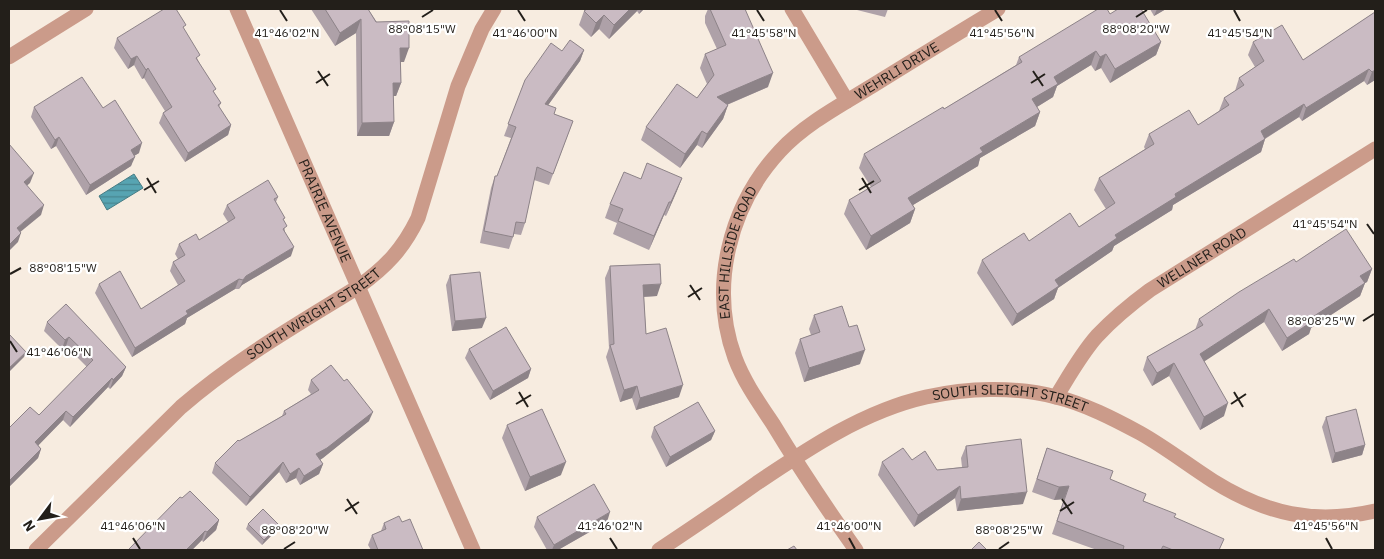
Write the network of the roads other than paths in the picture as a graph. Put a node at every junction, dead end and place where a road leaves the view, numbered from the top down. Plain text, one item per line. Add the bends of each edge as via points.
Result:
1 (86, 9) edge
2 (237, 9) edge
3 (494, 9) edge
4 (792, 9) edge
5 (998, 9) edge
6 (9, 57) edge
7 (847, 101) junction
8 (1375, 149) edge
9 (358, 287) junction
10 (1056, 397) junction
11 (794, 458) junction
12 (1375, 511) edge
13 (36, 550) edge
14 (473, 550) edge
15 (659, 550) edge
16 (856, 550) edge

1 - 6 street
2 - 9 street, PRAIRIE AVENUE
3 - 9 street, SOUTH WRIGHT STREET via 458,86 418,218 409,237 379,271
4 - 7 street
5 - 7 street, WEHRLI DRIVE
7 - 11 street, EAST HILLSIDE ROAD via 796,136 766,168 746,198 732,233 725,266 724,313 736,359
8 - 10 street, WELLNER ROAD via 1150,290 1122,311 1087,349
9 - 13 street, SOUTH WRIGHT STREET via 200,390
9 - 14 street, PRAIRIE AVENUE
10 - 11 street, SOUTH SLEIGHT STREET via 1006,390 926,397 844,429
10 - 12 street, SOUTH SLEIGHT STREET via 1084,406 1140,433 1215,482 1279,512 1330,518
11 - 15 street, SOUTH SLEIGHT STREET
11 - 16 street, EAST HILLSIDE ROAD

